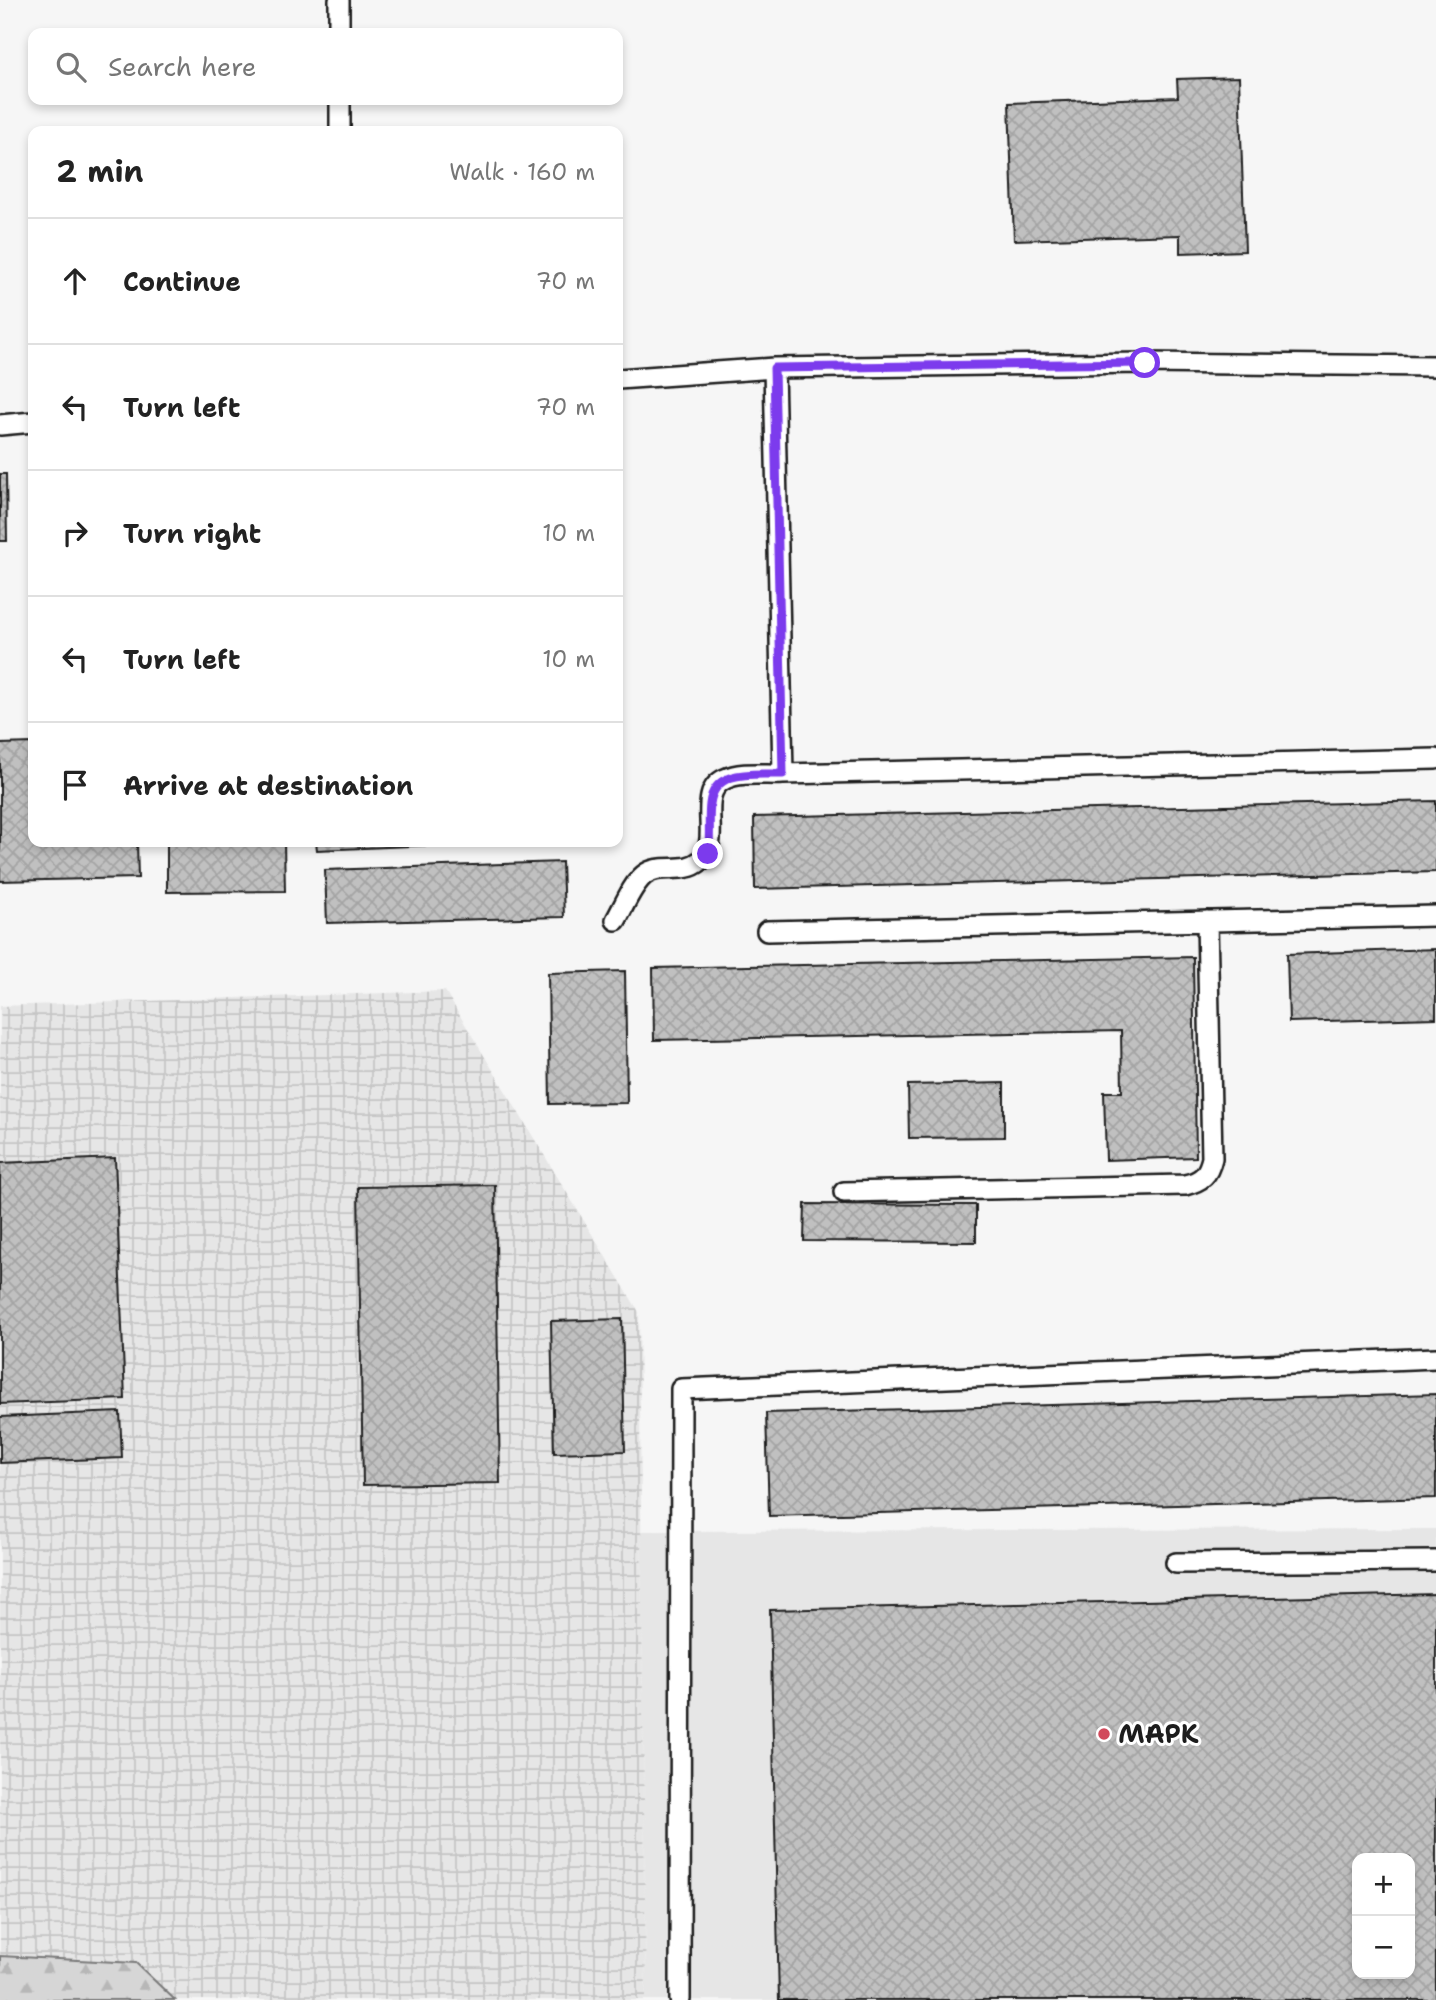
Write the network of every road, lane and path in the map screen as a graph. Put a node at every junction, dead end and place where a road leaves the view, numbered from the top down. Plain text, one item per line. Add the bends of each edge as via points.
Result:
1 (339, 0) edge
2 (339, 28) edge
3 (340, 105) edge
4 (340, 126) edge
5 (1436, 366) edge
6 (774, 368) junction
7 (623, 379) edge
8 (28, 422) edge
9 (0, 425) edge
10 (1436, 759) edge
11 (783, 774) junction
12 (1436, 916) edge
13 (616, 920) dead end
14 (1207, 921) junction
15 (767, 931) dead end
16 (844, 1192) dead end
17 (1436, 1358) edge
18 (1436, 1561) edge
19 (1175, 1563) dead end
20 (680, 2000) edge

1 - 2 lane
3 - 4 lane
5 - 6 lane via 1145,363
6 - 7 lane
6 - 11 lane
8 - 9 lane
10 - 11 lane
11 - 13 lane via 723,779 713,790 710,804 708,854 698,864 644,875
12 - 14 lane
14 - 15 lane
14 - 16 lane via 1212,1158 1199,1182
17 - 20 lane via 681,1389
18 - 19 lane

